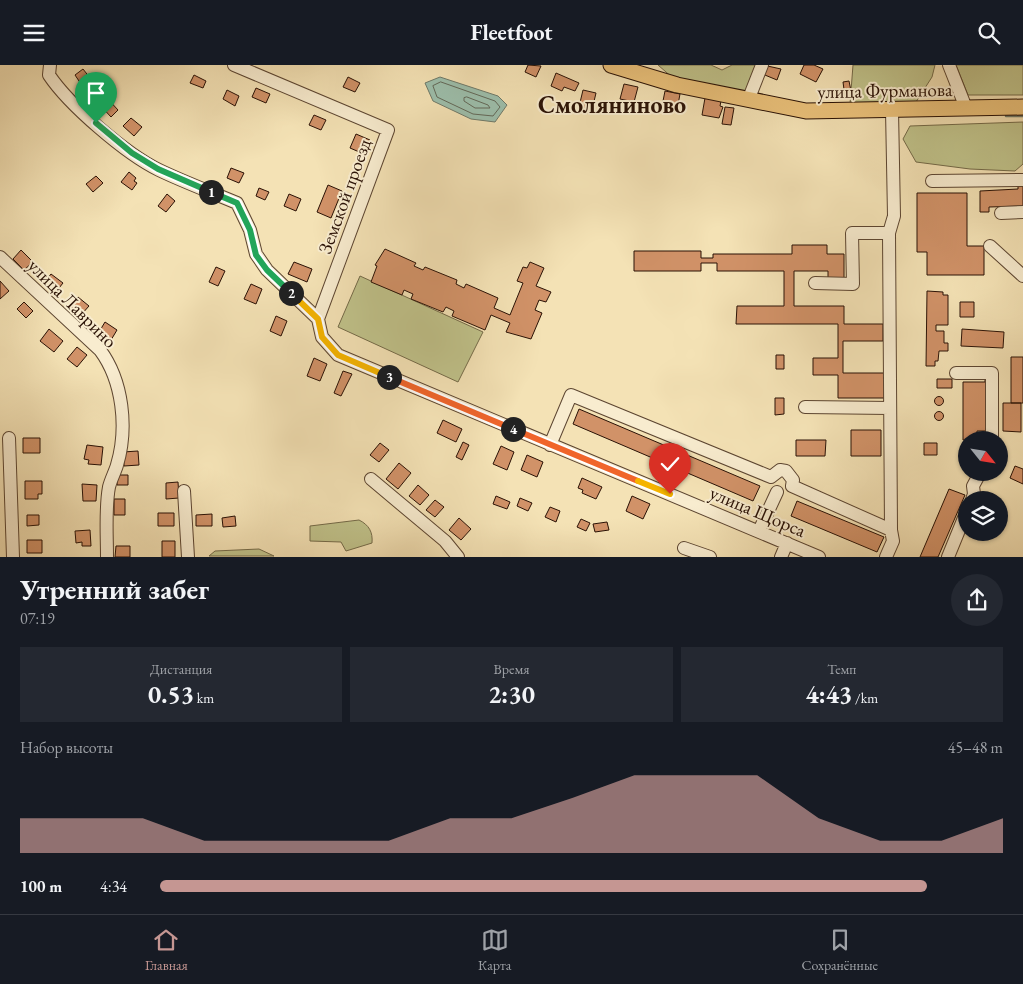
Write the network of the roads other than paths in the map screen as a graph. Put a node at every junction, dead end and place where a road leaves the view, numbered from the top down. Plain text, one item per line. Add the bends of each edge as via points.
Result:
1 (50, 65) edge
2 (234, 65) edge
3 (612, 65) edge
4 (762, 65) edge
5 (949, 65) edge
6 (749, 98) junction
7 (1023, 107) edge
8 (966, 108) junction
9 (892, 111) junction
10 (1023, 180) edge
11 (932, 181) dead end
12 (1023, 212) edge
13 (1001, 213) dead end
14 (889, 233) junction
15 (990, 246) dead end
16 (0, 257) edge
17 (1023, 276) edge
18 (815, 283) dead end
19 (316, 318) junction
20 (956, 373) dead end
21 (805, 407) dead end
22 (890, 408) junction
23 (992, 431) edge
24 (8, 437) dead end
25 (550, 445) junction
26 (771, 477) junction
27 (371, 479) dead end
28 (792, 485) junction
29 (184, 491) dead end
30 (777, 492) junction
31 (891, 530) junction
32 (759, 531) junction
33 (958, 533) edge
34 (787, 543) junction
35 (684, 548) dead end
36 (13, 557) edge
37 (107, 557) edge
38 (188, 557) edge
39 (458, 557) edge
40 (710, 557) edge
41 (781, 557) edge
42 (819, 557) edge
43 (886, 557) edge
44 (948, 557) edge

1 - 19 street via 49,75 61,93 132,153 158,169 237,203 250,230 256,255
2 - 19 street, Земской проезд via 388,130
3 - 6 main road, улица Фурманова via 677,85
4 - 6 street
5 - 8 street
6 - 9 main road, улица Фурманова via 806,111
7 - 8 main road, улица Фурманова
8 - 9 main road, улица Фурманова
9 - 14 street via 894,216
10 - 11 street
12 - 13 street
14 - 18 street via 852,233 853,284
14 - 22 street
15 - 17 street
16 - 37 street, улица Лаврино via 95,345 109,367 123,409 124,424 118,465 109,487
19 - 25 street, улица Щорса via 322,337 338,355
20 - 23 street via 992,373
21 - 22 street
22 - 31 street
24 - 36 street
25 - 26 street via 571,395
25 - 32 street, улица Щорса
26 - 28 street via 780,470 786,471
26 - 30 street via 770,483
27 - 39 street via 444,541
28 - 30 street via 783,493
28 - 31 street
29 - 38 street
30 - 32 street
31 - 43 street via 893,541
32 - 34 street, улица Щорса
33 - 44 street
34 - 41 street
34 - 42 street, улица Щорса
35 - 40 street

